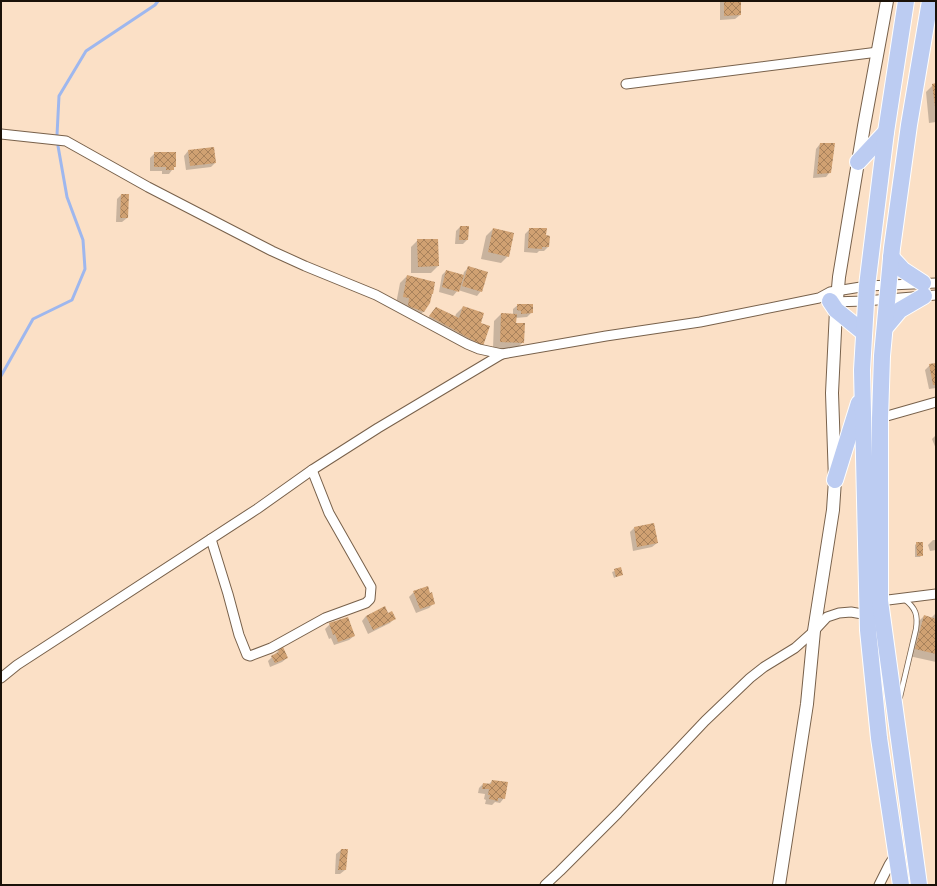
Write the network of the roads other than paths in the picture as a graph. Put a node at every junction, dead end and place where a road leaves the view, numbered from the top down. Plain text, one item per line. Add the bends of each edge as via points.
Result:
1 (930, 1) edge
2 (894, 5) edge
3 (931, 30) edge
4 (878, 52) junction
5 (626, 84) dead end
6 (886, 132) junction
7 (1, 134) edge
8 (858, 162) junction
9 (891, 257) junction
10 (930, 289) edge
11 (887, 292) junction
12 (866, 293) junction
13 (832, 301) junction
14 (885, 328) junction
15 (863, 332) junction
16 (502, 354) junction
17 (862, 390) junction
18 (936, 402) edge
19 (880, 418) junction
20 (312, 470) junction
21 (836, 480) junction
22 (211, 539) junction
23 (936, 594) edge
24 (903, 598) junction
25 (880, 602) junction
26 (868, 615) junction
27 (814, 631) junction
28 (1, 678) edge
29 (895, 717) junction
30 (896, 853) junction
31 (545, 885) edge
32 (779, 885) edge
33 (879, 885) edge
34 (901, 885) edge
35 (919, 885) edge

1 - 3 highway
2 - 4 street
2 - 6 highway
3 - 9 highway via 909,125
4 - 5 street
4 - 8 street
6 - 8 highway
6 - 12 highway
7 - 16 street via 66,141 272,251 376,294 467,344
8 - 13 street via 839,277
9 - 10 highway via 903,270
9 - 11 highway
10 - 11 street
10 - 11 street
10 - 14 highway via 900,310
11 - 12 street
11 - 12 street
11 - 14 highway
12 - 13 street
12 - 13 street
12 - 15 highway
13 - 15 highway
13 - 16 street via 755,310 700,322
13 - 21 street via 832,393
14 - 19 highway
15 - 17 highway
16 - 20 street
17 - 21 highway
17 - 26 highway
18 - 19 street
19 - 25 highway
20 - 22 street via 257,510
20 - 22 street via 329,513 371,588 370,599 366,603 325,618 272,648 247,655
21 - 27 street
22 - 28 street
23 - 24 street
24 - 25 street
24 - 29 lane via 911,605 917,619
25 - 29 highway
26 - 27 street via 851,612 831,615
26 - 30 highway via 879,738
27 - 31 street via 728,697 618,813
27 - 32 street via 807,704
29 - 35 highway
30 - 33 street
30 - 34 highway

